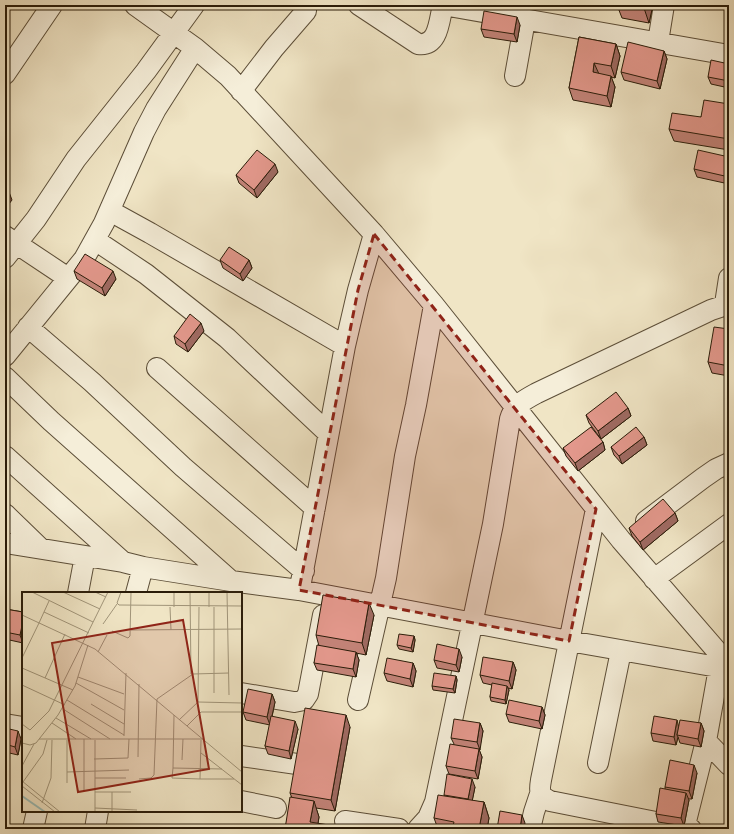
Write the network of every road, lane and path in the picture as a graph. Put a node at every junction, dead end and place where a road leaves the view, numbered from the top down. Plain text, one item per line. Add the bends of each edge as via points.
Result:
1 (52, 5) edge
2 (135, 5) edge
3 (194, 5) edge
4 (358, 5) edge
5 (443, 5) edge
6 (664, 5) edge
7 (306, 11) dead end
8 (525, 20) junction
9 (173, 33) junction
10 (658, 42) junction
11 (195, 48) junction
12 (729, 54) edge
13 (5, 74) edge
14 (515, 76) dead end
15 (241, 91) junction
16 (110, 211) junction
17 (374, 234) junction
18 (95, 240) junction
19 (9, 246) edge
20 (68, 278) junction
21 (729, 278) edge
22 (727, 304) edge
23 (434, 305) junction
24 (28, 327) junction
25 (345, 346) junction
26 (7, 350) edge
27 (157, 368) dead end
28 (5, 377) edge
29 (515, 408) junction
30 (328, 433) junction
31 (5, 456) edge
32 (729, 463) edge
33 (315, 508) junction
34 (596, 509) junction
35 (5, 514) edge
36 (729, 524) edge
37 (621, 540) junction
38 (5, 543) edge
39 (40, 548) junction
40 (85, 556) junction
41 (123, 562) junction
42 (143, 567) junction
43 (654, 579) junction
44 (301, 580) junction
45 (231, 581) junction
46 (78, 592) edge
47 (136, 592) edge
48 (326, 595) junction
49 (380, 606) junction
50 (472, 623) junction
51 (569, 641) junction
52 (621, 651) junction
53 (726, 668) edge
54 (242, 693) edge
55 (358, 700) dead end
56 (5, 724) edge
57 (22, 727) edge
58 (706, 741) junction
59 (242, 756) edge
60 (598, 763) dead end
61 (297, 764) edge
62 (729, 765) edge
63 (540, 794) junction
64 (242, 801) edge
65 (276, 808) dead end
66 (36, 812) edge
67 (98, 812) edge
68 (345, 821) dead end
69 (33, 829) edge
70 (95, 829) edge
71 (399, 829) edge
72 (418, 829) edge
73 (530, 829) edge
74 (687, 829) edge

1 - 13 street
2 - 9 street
3 - 9 street
4 - 5 street via 418,44 424,45 434,39
5 - 8 street
6 - 10 street
7 - 15 street
8 - 10 street
8 - 14 street
9 - 11 street
9 - 19 street via 76,159 36,219
10 - 12 street
11 - 15 street via 228,76
11 - 16 street via 153,114
15 - 17 street
16 - 18 street
16 - 25 street
17 - 23 street
17 - 25 street
18 - 20 street via 84,259
18 - 30 street via 146,274 227,338
19 - 20 street
20 - 24 street
21 - 22 street
22 - 29 street via 537,393
23 - 29 street
23 - 49 street
24 - 26 street
24 - 44 street via 92,382
25 - 30 street
27 - 33 street
28 - 45 street
29 - 34 street
29 - 50 street via 510,419 493,524
30 - 33 street
31 - 41 street
32 - 37 street via 703,478
33 - 44 street
34 - 37 street
34 - 51 street
35 - 39 street
36 - 43 street
37 - 43 street
38 - 39 street
39 - 40 street
40 - 41 street
40 - 46 street
41 - 42 street
42 - 45 street
42 - 47 street
43 - 53 street
44 - 45 street
44 - 48 street
48 - 49 street
48 - 54 street via 308,694 304,700 294,702
49 - 50 street
49 - 55 street
50 - 51 street
50 - 72 street via 435,802 428,818
51 - 52 street
51 - 63 street
52 - 53 street
52 - 60 street
53 - 58 street
56 - 57 street
58 - 62 street
58 - 74 street
59 - 61 street
63 - 73 street
63 - 74 street via 550,801
64 - 65 street
66 - 69 street
67 - 70 street
68 - 71 street

